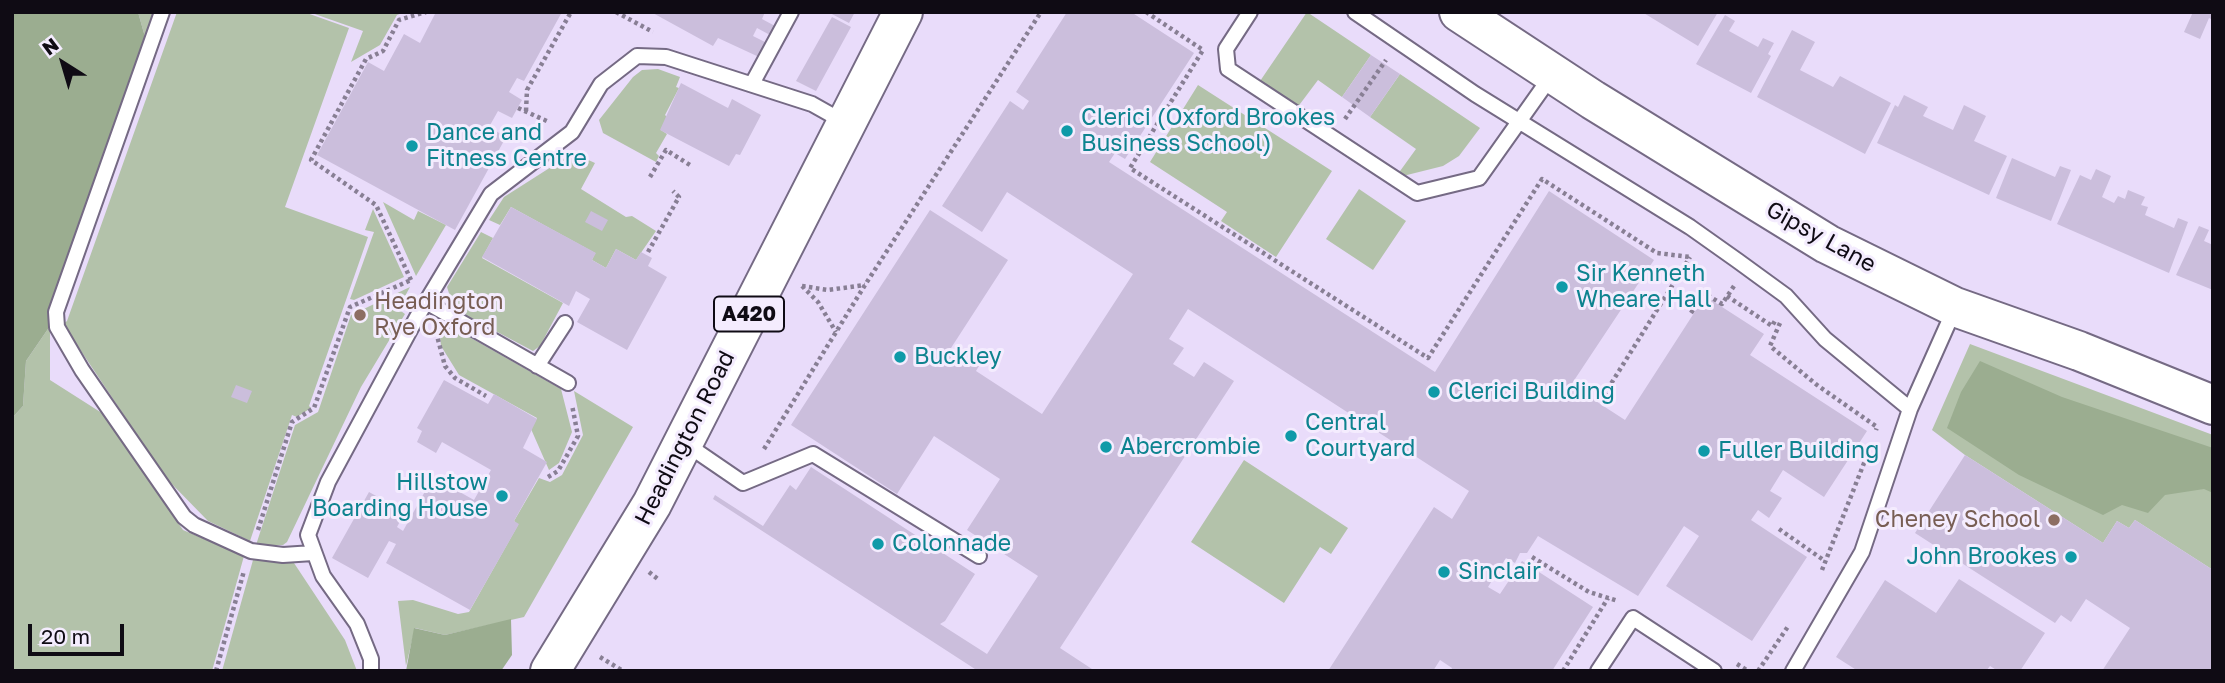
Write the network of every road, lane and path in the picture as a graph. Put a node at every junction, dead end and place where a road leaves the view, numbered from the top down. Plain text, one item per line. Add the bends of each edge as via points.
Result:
1 (162, 12) edge
2 (426, 12) edge
3 (571, 12) edge
4 (791, 12) edge
5 (903, 12) edge
6 (1041, 12) edge
7 (1146, 12) edge
8 (1250, 12) edge
9 (1355, 12) edge
10 (1459, 12) edge
11 (1399, 42) junction
12 (1553, 74) junction
13 (752, 84) junction
14 (526, 111) dead end
15 (1521, 120) junction
16 (845, 122) junction
17 (1332, 137) junction
18 (690, 165) dead end
19 (650, 177) dead end
20 (673, 191) dead end
21 (648, 252) dead end
22 (1690, 257) junction
23 (1701, 264) dead end
24 (1723, 278) dead end
25 (411, 280) dead end
26 (865, 285) junction
27 (1745, 293) dead end
28 (426, 302) junction
29 (350, 307) dead end
30 (1955, 307) junction
31 (1772, 312) dead end
32 (1691, 313) dead end
33 (1778, 317) junction
34 (565, 323) dead end
35 (836, 332) junction
36 (537, 366) junction
37 (568, 383) joint
38 (1604, 394) dead end
39 (2213, 405) edge
40 (1910, 410) junction
41 (1875, 434) dead end
42 (685, 443) junction
43 (1868, 451) dead end
44 (548, 477) dead end
45 (743, 483) junction
46 (1779, 529) dead end
47 (251, 551) junction
48 (313, 553) junction
49 (979, 556) dead end
50 (1825, 561) junction
51 (1821, 572) dead end
52 (1608, 598) dead end
53 (1795, 617) dead end
54 (598, 656) dead end
55 (216, 671) edge
56 (371, 671) edge
57 (550, 671) edge
58 (623, 671) edge
59 (1563, 671) edge
60 (1598, 671) edge
61 (1714, 671) edge
62 (1758, 671) edge
63 (1793, 671) edge

1 - 47 lane via 56,312 57,327 184,517
2 - 25 path via 400,20 383,51 366,59 311,160 376,205
3 - 14 path via 527,90
4 - 13 lane
5 - 16 street, Headington Road / A420
6 - 26 path
7 - 22 path via 1203,50 1130,167 1428,358 1542,179 1657,253
8 - 17 lane via 1226,49 1228,69
9 - 11 lane
10 - 12 street, Gipsy Lane
11 - 15 lane
11 - 17 path
12 - 15 lane
12 - 30 street, Gipsy Lane via 1827,244
13 - 16 lane via 812,104
13 - 28 lane via 666,57 638,56 601,84 572,132 491,194
15 - 17 lane via 1479,178 1417,193
15 - 40 lane via 1690,227 1786,296 1825,339
16 - 42 street, Headington Road / A420
18 - 19 path via 666,150
20 - 21 path via 679,197
22 - 23 path
22 - 38 path
24 - 27 path
26 - 35 path
26 - 35 path via 828,290 801,285
28 - 36 lane
28 - 48 lane via 328,482 308,535
29 - 47 path via 314,408 292,422
30 - 39 street, Gipsy Lane
30 - 40 lane
31 - 33 path
32 - 33 path via 1704,293 1722,304 1728,294 1772,326
33 - 41 path via 1779,331 1770,346 1877,427
34 - 36 lane
35 - 45 path
36 - 37 lane
37 - 44 path via 578,436 558,471
40 - 63 lane via 1862,552
42 - 45 lane
42 - 57 street, Headington Road / A420
43 - 50 path
45 - 49 lane via 813,454
46 - 50 path
47 - 48 lane
47 - 55 path
48 - 56 lane via 323,576 357,624
50 - 51 path
52 - 59 path
53 - 62 path
54 - 58 path
60 - 61 lane via 1633,618

